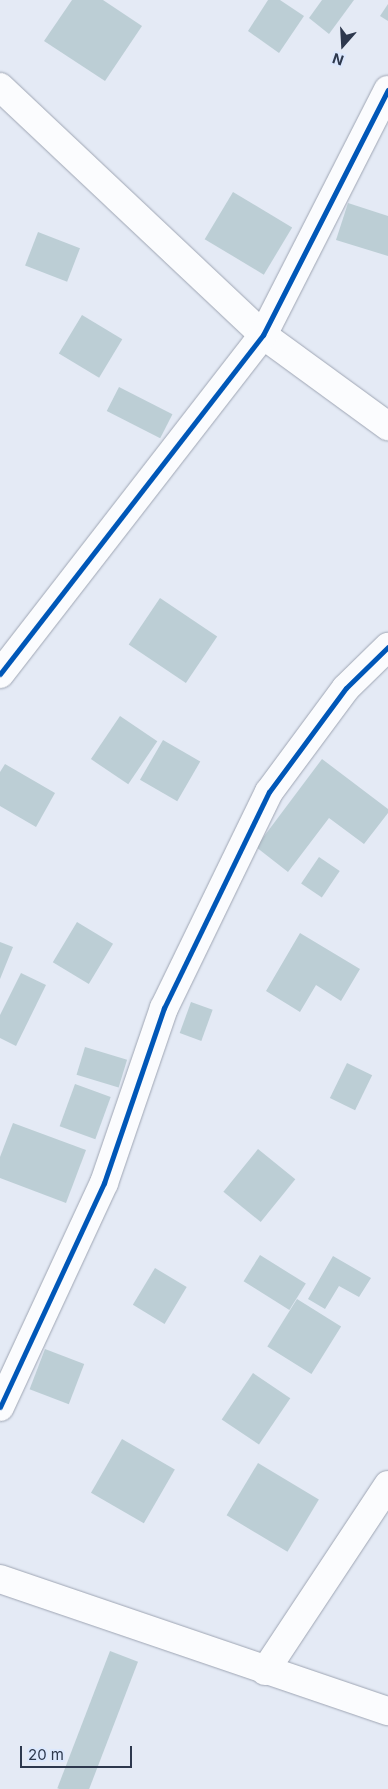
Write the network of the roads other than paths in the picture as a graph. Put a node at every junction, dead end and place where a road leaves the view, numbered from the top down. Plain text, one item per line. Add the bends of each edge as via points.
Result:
1 (0, 87) edge
2 (388, 90) edge
3 (263, 335) junction
4 (388, 426) edge
5 (388, 647) edge
6 (0, 674) edge
7 (0, 1407) edge
8 (388, 1485) edge
9 (0, 1580) edge
10 (265, 1671) junction
11 (388, 1711) edge

1 - 3 street
2 - 3 street
3 - 4 street
3 - 6 street
5 - 7 street via 346,688 269,792 164,1008 104,1183
8 - 10 street
9 - 10 street
10 - 11 street

